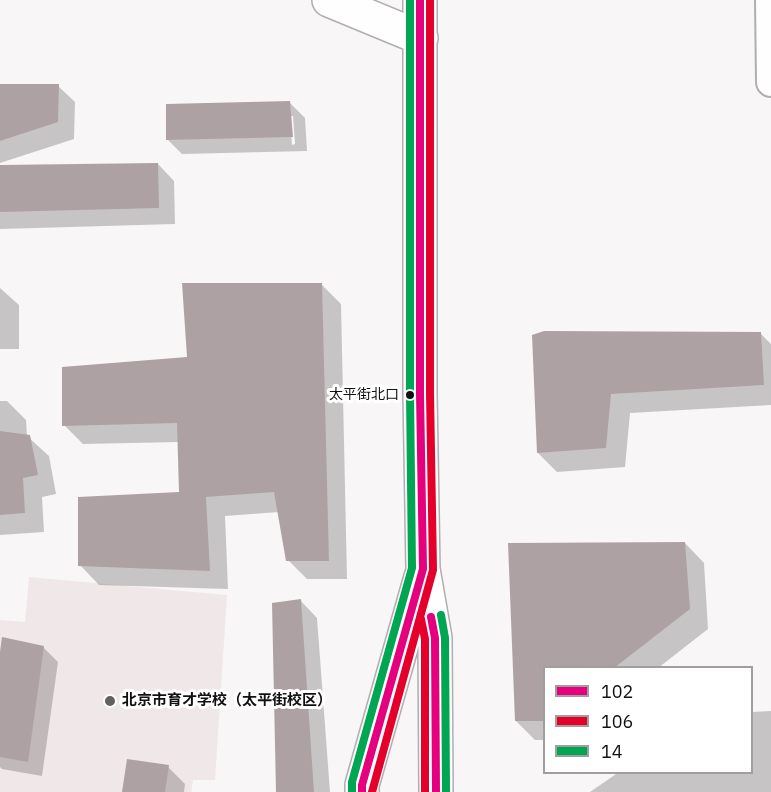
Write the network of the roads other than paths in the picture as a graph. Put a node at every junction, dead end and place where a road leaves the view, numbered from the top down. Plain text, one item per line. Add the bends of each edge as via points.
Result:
1 (329, 0) edge
2 (420, 0) edge
3 (770, 0) edge
4 (421, 38) junction
5 (771, 82) edge
6 (423, 569) junction
7 (362, 792) edge
8 (436, 792) edge

1 - 4 main road
2 - 4 main road
3 - 5 street
4 - 6 main road
6 - 7 main road
6 - 8 main road via 435,639

